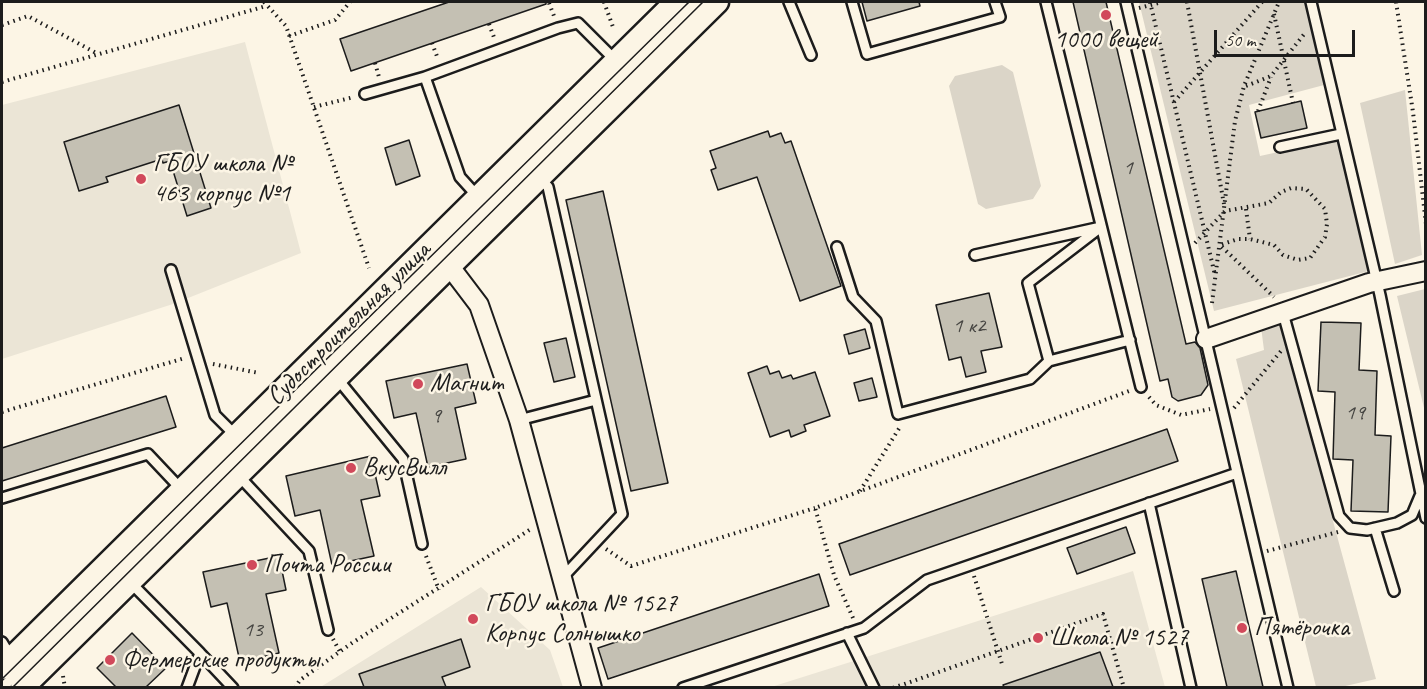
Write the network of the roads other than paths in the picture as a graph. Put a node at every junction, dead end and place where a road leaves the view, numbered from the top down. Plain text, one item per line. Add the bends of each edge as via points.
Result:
1 (676, 2) edge
2 (696, 2) edge
3 (717, 2) edge
4 (789, 2) edge
5 (852, 2) edge
6 (995, 2) edge
7 (1046, 2) edge
8 (1311, 2) edge
9 (1127, 6) edge
10 (811, 55) dead end
11 (616, 61) junction
12 (424, 77) junction
13 (365, 94) road end
14 (1341, 134) junction
15 (1280, 147) dead end
16 (529, 167) junction
17 (488, 208) junction
18 (1101, 226) junction
19 (837, 247) dead end
20 (441, 254) junction
21 (975, 255) dead end
22 (171, 270) dead end
23 (1425, 271) edge
24 (1377, 282) junction
25 (1283, 313) junction
26 (1206, 339) junction
27 (1130, 340) junction
28 (1049, 361) junction
29 (327, 367) junction
30 (1141, 387) road end
31 (596, 400) junction
32 (519, 420) junction
33 (246, 446) junction
34 (228, 464) junction
35 (1237, 473) junction
36 (1420, 496) junction
37 (2, 498) edge
38 (192, 500) junction
39 (1149, 503) junction
40 (1425, 518) edge
41 (1376, 528) junction
42 (422, 544) road end
43 (119, 571) junction
44 (563, 577) junction
45 (1394, 591) dead end
46 (328, 630) dead end
47 (847, 633) junction
48 (200, 653) junction
49 (14, 668) edge
50 (2, 687) edge
51 (187, 687) edge
52 (233, 687) edge
53 (592, 687) edge
54 (683, 687) edge
55 (874, 687) edge
56 (1191, 687) edge
57 (1288, 687) edge

1 - 11 street, Судостроительная улица
2 - 16 lane
3 - 16 street, Судостроительная улица
4 - 10 lane
5 - 6 lane via 867,54 1000,17
7 - 18 lane
8 - 14 lane
9 - 26 lane
11 - 12 lane via 579,23
11 - 16 street, Судостроительная улица
12 - 13 lane
12 - 17 lane via 460,177
14 - 15 lane
14 - 24 lane
16 - 17 street, Судостроительная улица
16 - 31 lane via 548,187
17 - 20 street, Судостроительная улица
18 - 21 lane
18 - 27 lane
18 - 28 lane via 1028,283
19 - 28 lane via 854,297 876,321 898,414 1030,379
20 - 29 street, Судостроительная улица
20 - 32 street via 479,305
22 - 33 lane via 215,415
23 - 24 street
24 - 25 street
24 - 36 lane
25 - 26 street
25 - 41 lane via 1339,516 1350,528
26 - 35 lane
27 - 28 lane
27 - 30 lane
29 - 33 street, Судостроительная улица
29 - 42 lane via 403,459
31 - 32 lane
31 - 44 lane via 622,514
32 - 44 street
33 - 34 street, Судостроительная улица
34 - 38 street, Судостроительная улица
34 - 46 lane via 309,551
35 - 39 lane
35 - 57 lane
36 - 40 lane
36 - 41 lane via 1412,514
37 - 38 lane via 148,454
38 - 43 street, Судостроительная улица
39 - 47 lane via 927,580 858,630
39 - 56 lane
41 - 45 lane
43 - 48 lane
43 - 49 street, Судостроительная улица
44 - 53 street
47 - 54 lane
47 - 55 lane
48 - 51 lane
48 - 52 lane
49 - 50 lane

